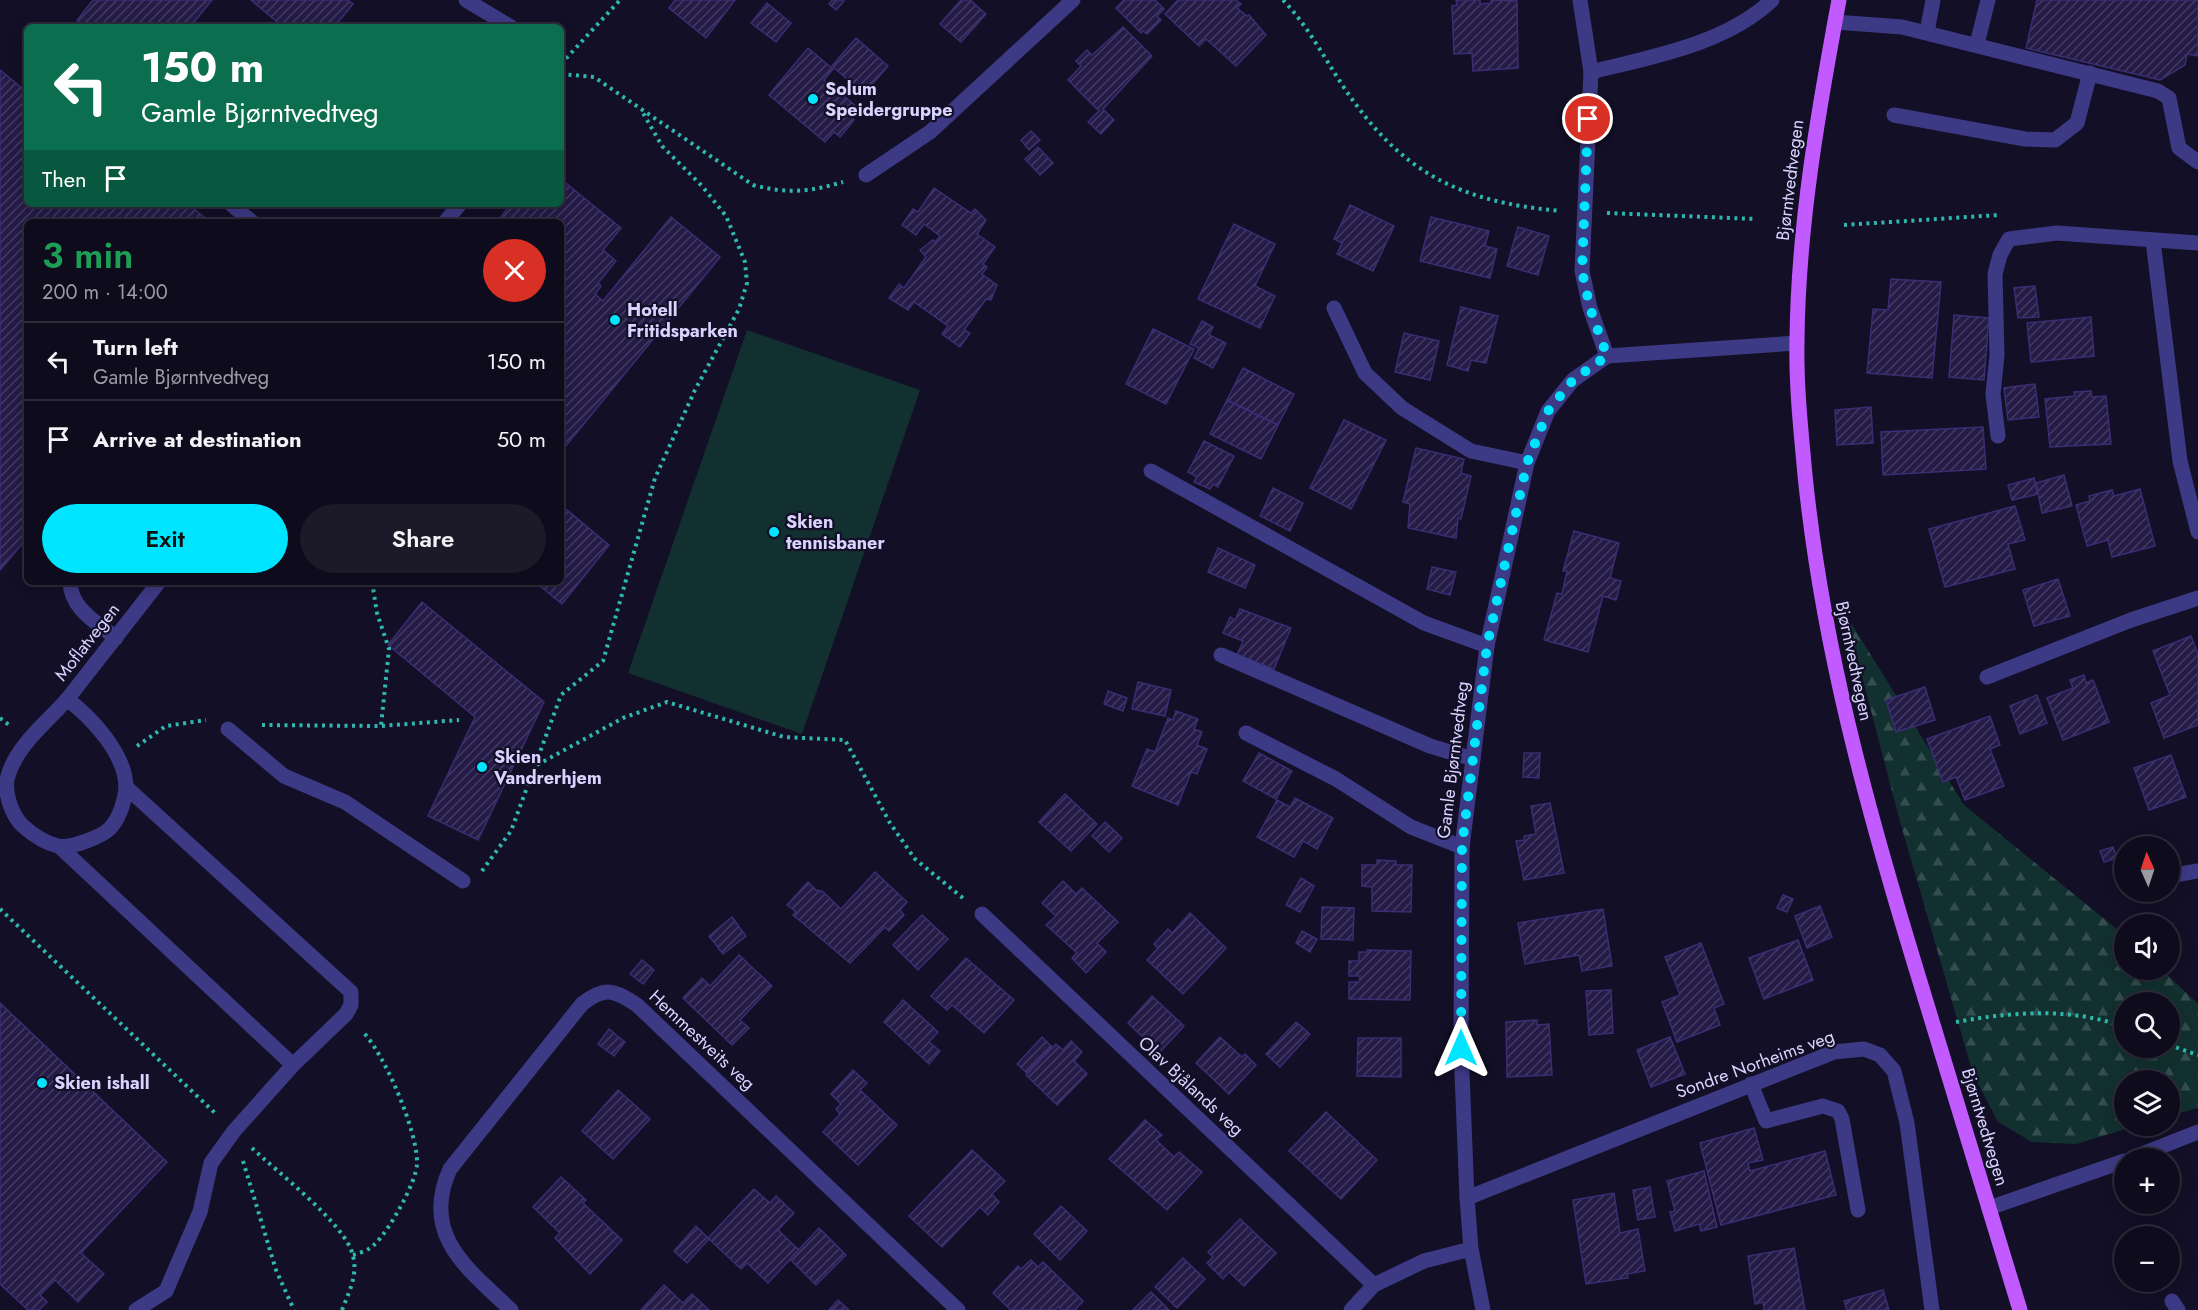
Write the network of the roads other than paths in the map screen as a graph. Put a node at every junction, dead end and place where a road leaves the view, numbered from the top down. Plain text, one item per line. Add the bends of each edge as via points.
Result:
1 (466, 0) edge
2 (1073, 0) edge
3 (1580, 0) edge
4 (1772, 0) edge
5 (1839, 0) edge
6 (1933, 0) edge
7 (1988, 0) edge
8 (1835, 22) junction
9 (506, 24) edge
10 (1927, 32) junction
11 (1977, 44) junction
12 (1591, 72) junction
13 (2090, 73) junction
14 (1894, 115) dead end
15 (2198, 162) edge
16 (866, 175) road end
17 (234, 207) edge
18 (458, 207) edge
19 (248, 219) edge
20 (448, 219) edge
21 (2153, 241) junction
22 (2198, 243) edge
23 (1334, 308) dead end
24 (1797, 343) junction
25 (1607, 356) junction
26 (1998, 436) dead end
27 (1527, 463) junction
28 (1151, 471) dead end
29 (2198, 532) edge
30 (70, 585) edge
31 (157, 585) edge
32 (2198, 598) edge
33 (116, 638) junction
34 (1487, 646) junction
35 (1221, 655) dead end
36 (1987, 677) dead end
37 (67, 699) junction
38 (228, 729) road end
39 (1246, 733) dead end
40 (1473, 759) junction
41 (126, 787) junction
42 (1462, 846) junction
43 (60, 847) junction
44 (2198, 871) edge
45 (2180, 874) edge
46 (463, 880) road end
47 (982, 914) road end
48 (293, 1065) junction
49 (1751, 1084) junction
50 (2198, 1132) edge
51 (2157, 1148) edge
52 (2114, 1164) edge
53 (1467, 1198) junction
54 (1989, 1208) junction
55 (1858, 1210) dead end
56 (1471, 1249) junction
57 (1374, 1285) junction
58 (136, 1310) edge
59 (512, 1310) edge
60 (958, 1310) edge
61 (1351, 1310) edge
62 (1483, 1310) edge
63 (1932, 1310) edge
64 (2020, 1310) edge

1 - 9 street
2 - 16 street via 930,132
3 - 12 street
4 - 12 street via 1756,15 1713,36
5 - 8 main road, Bjørntvedtvegen
6 - 10 street
7 - 11 street
8 - 10 street
8 - 24 main road, Bjørntvedtvegen via 1809,182
10 - 11 street
11 - 13 street
12 - 25 street via 1582,271
13 - 14 street via 2077,123 2055,140 2025,139
13 - 15 street via 2158,91 2169,99 2179,148
17 - 19 street
18 - 20 street
21 - 22 street
21 - 26 street via 2057,233 2009,239 1995,274 1997,355 1993,394
21 - 29 street via 2180,461
23 - 27 street via 1365,373 1402,408 1471,451
24 - 25 street
24 - 54 main road, Bjørntvedtvegen via 1808,508 1818,589 1834,669 1882,858
25 - 27 street, Gamle Bjørntvedtveg via 1573,380 1548,411
27 - 34 street, Gamle Bjørntvedtveg
28 - 34 street via 1424,623
30 - 33 street via 79,609
31 - 33 street, Moflatvegen
32 - 36 street
33 - 37 street, Moflatvegen
34 - 40 street, Gamle Bjørntvedtveg
35 - 40 street via 1430,746
37 - 41 street, Moflatvegen via 86,713 114,752 121,763
37 - 43 street, Moflatvegen via 28,741 7,776 8,796 17,820 33,836
38 - 46 street via 284,776 345,802
39 - 42 street via 1336,779 1411,827
40 - 42 street, Gamle Bjørntvedtveg
41 - 43 street via 122,807 111,827 83,843
41 - 48 street via 351,992 346,1014
42 - 53 street, Gamle Bjørntvedtveg via 1461,1048
43 - 48 street
44 - 45 street
47 - 57 street, Olav Bjålands veg
48 - 58 street via 211,1163 200,1212 166,1291
49 - 53 street, Sondre Norheims veg
49 - 55 street via 1766,1121 1823,1106 1838,1111
49 - 63 street, Sondre Norheims veg via 1834,1052 1864,1049 1880,1055 1894,1071 1907,1123
50 - 51 street
52 - 54 street
53 - 56 street, Gamle Bjørntvedtveg
54 - 64 main road, Bjørntvedtvegen
56 - 57 street via 1424,1261
56 - 62 street, Gamle Bjørntvedtveg
57 - 61 street
59 - 60 street, Hemmestveits veg via 459,1261 439,1207 442,1187 450,1169 582,1004 596,993 609,991 637,1005

